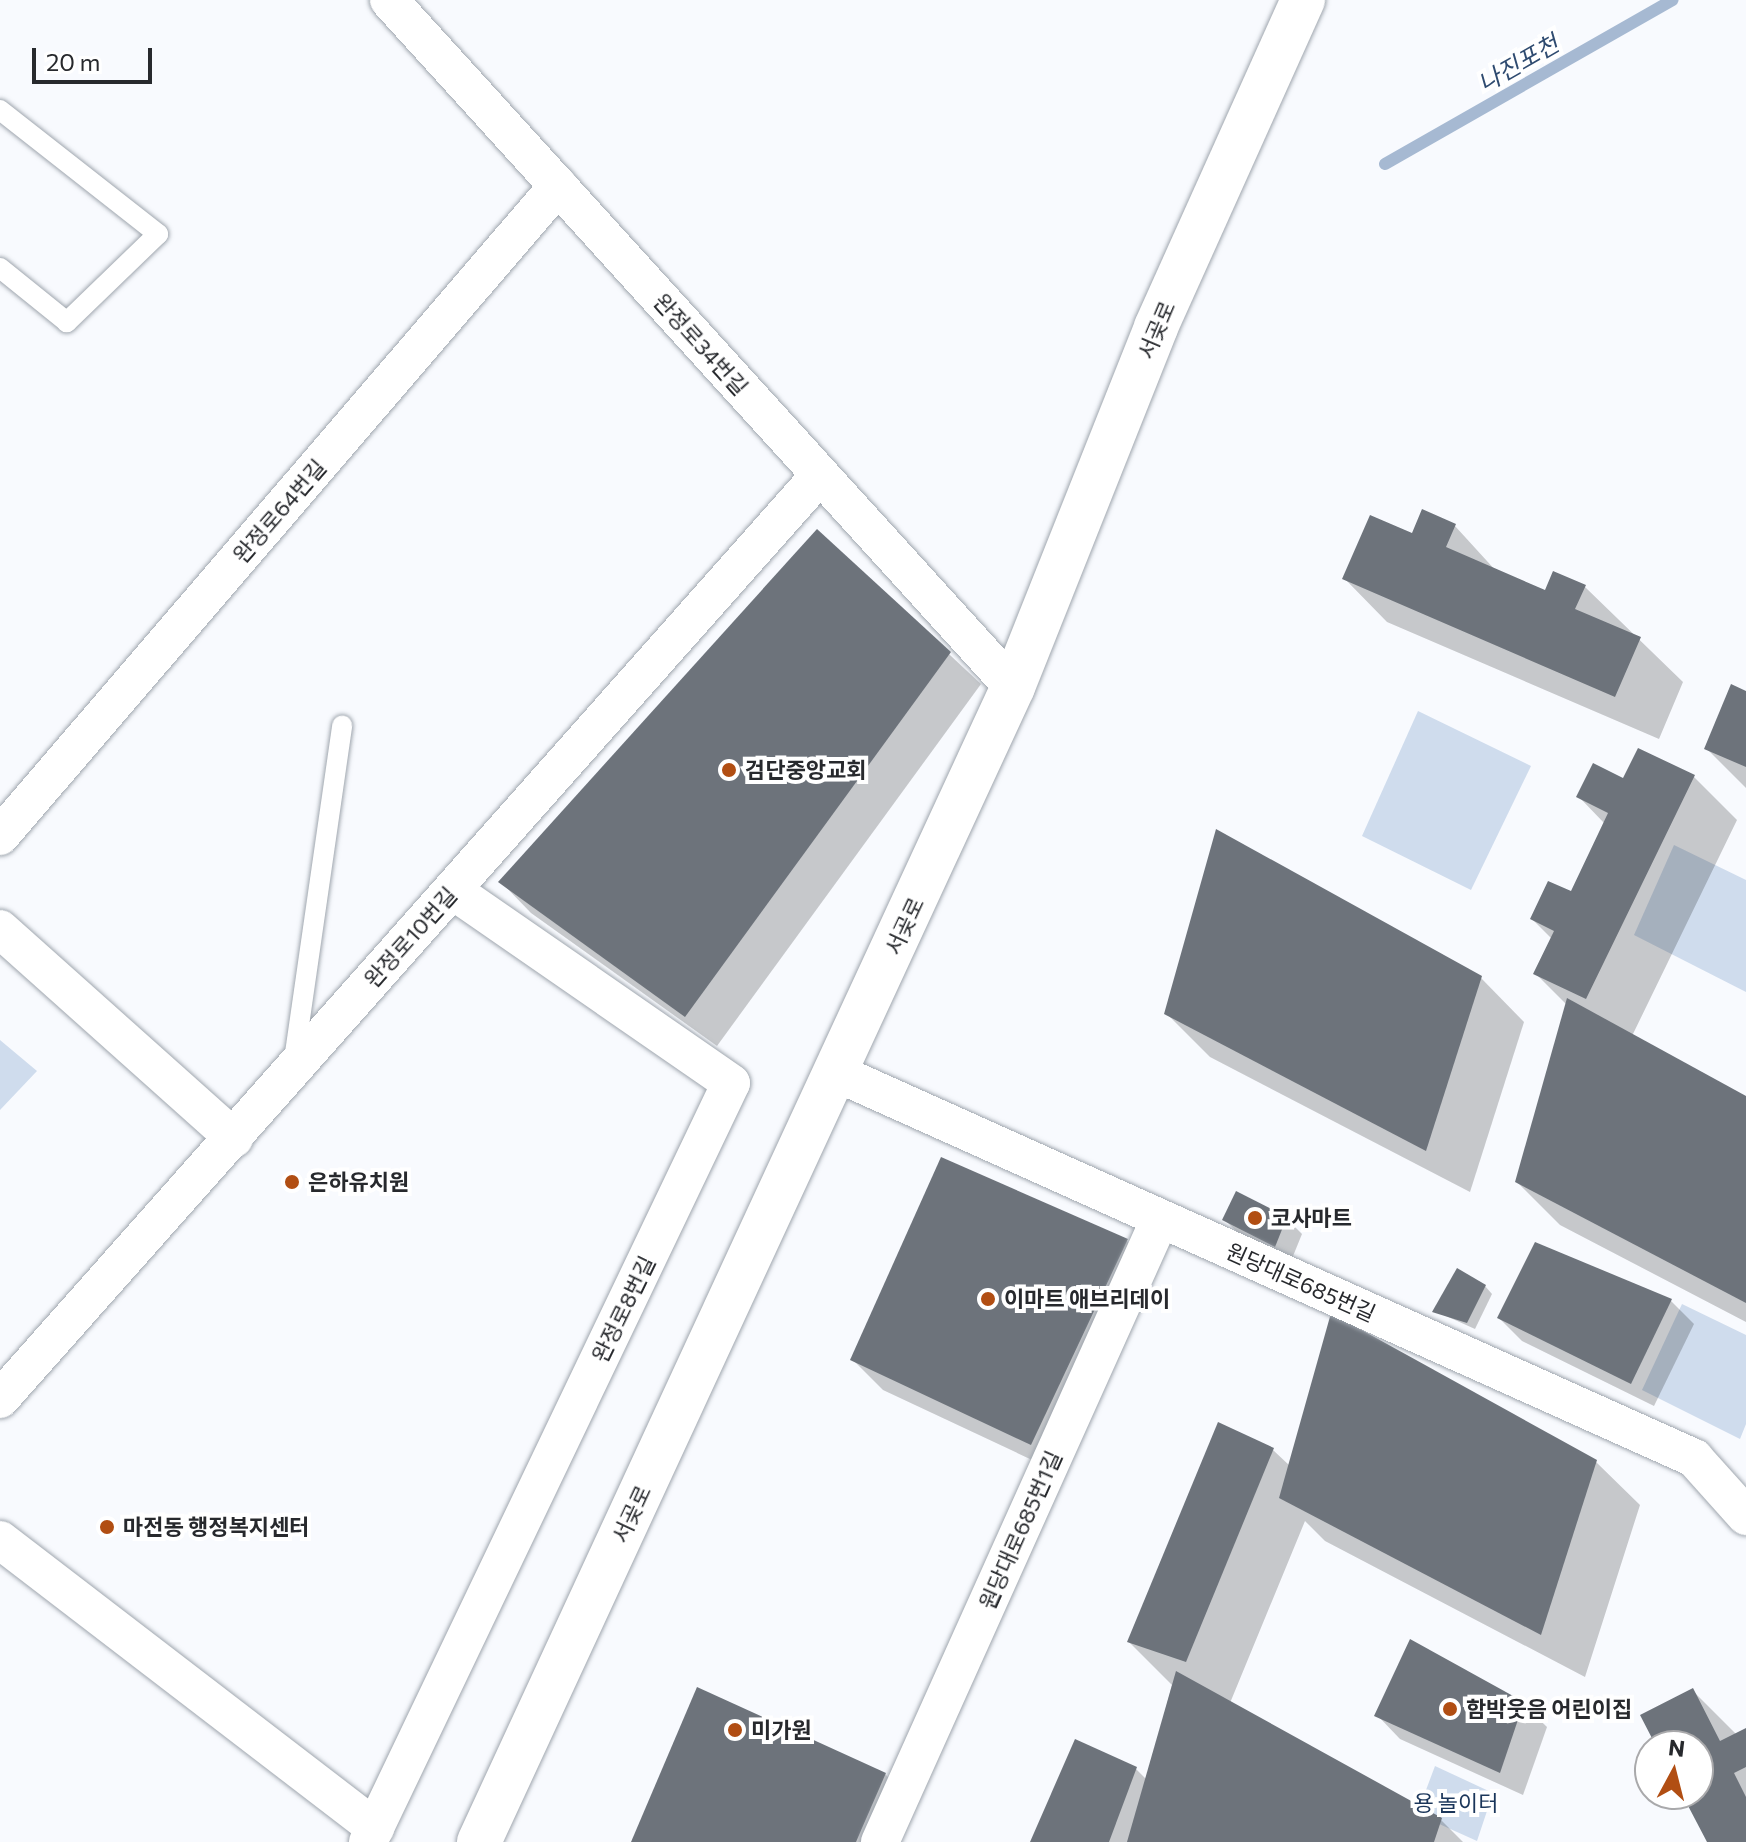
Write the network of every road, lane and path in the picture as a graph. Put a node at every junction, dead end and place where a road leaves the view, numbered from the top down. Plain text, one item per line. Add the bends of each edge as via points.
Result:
1 (389, 0) edge
2 (1303, 0) edge
3 (0, 110) edge
4 (558, 186) junction
5 (0, 268) edge
6 (820, 475) junction
7 (1013, 687) junction
8 (342, 725) dead end
9 (0, 836) edge
10 (452, 890) junction
11 (0, 929) edge
12 (293, 1068) junction
13 (837, 1073) junction
14 (234, 1138) junction
15 (1160, 1219) junction
16 (0, 1399) edge
17 (1746, 1516) edge
18 (0, 1540) edge
19 (371, 1835) edge
20 (479, 1842) edge
21 (880, 1842) edge

1 - 4 street, 완정로34번길
2 - 7 main road, 서곶로 via 1156,327
3 - 5 lane via 158,234 67,322
4 - 6 street, 완정로34번길
4 - 9 street, 완정로64번길
6 - 7 street, 완정로34번길
6 - 10 street, 완정로10번길
7 - 13 main road, 서곶로
8 - 12 lane
10 - 12 street, 완정로10번길
10 - 19 street, 완정로8번길 via 731,1083
11 - 14 street
12 - 14 street, 완정로10번길
13 - 15 street, 원당대로685번길
13 - 20 main road, 서곶로
14 - 16 street, 완정로10번길
15 - 17 street, 원당대로685번길 via 1694,1458
15 - 21 street, 원당대로685번1길
18 - 19 street

